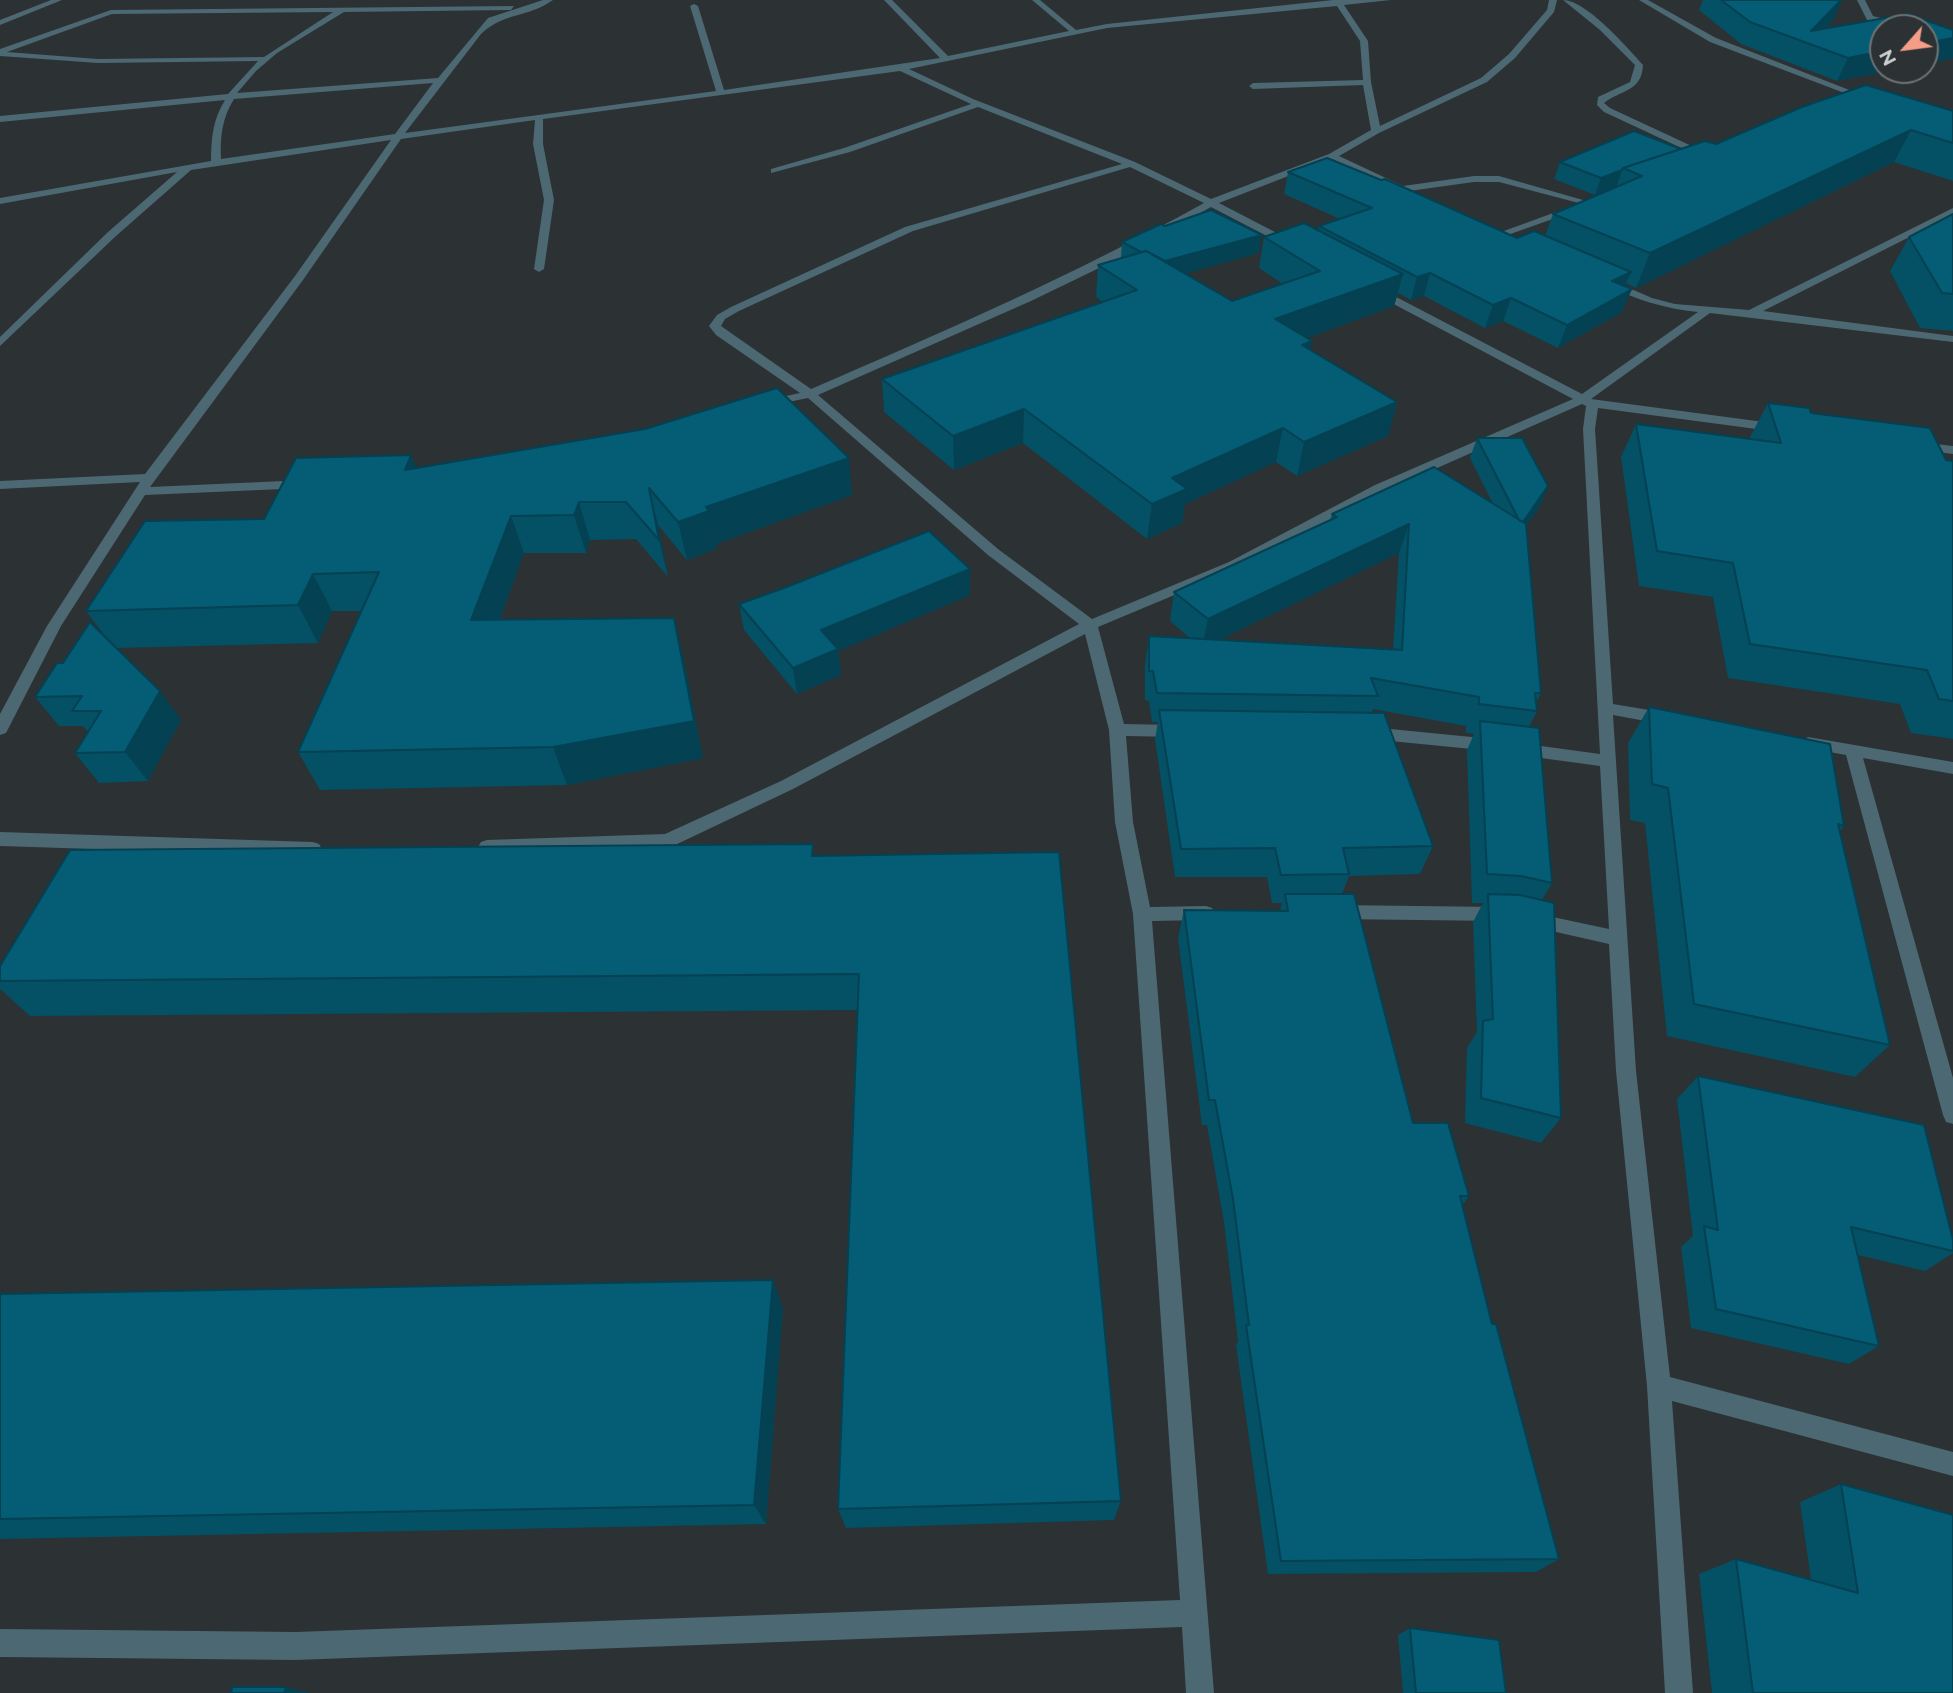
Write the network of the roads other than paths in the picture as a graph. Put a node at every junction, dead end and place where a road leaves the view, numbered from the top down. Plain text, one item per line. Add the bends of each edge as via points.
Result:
1 (58, 0) edge
2 (361, 0) edge
3 (550, 0) edge
4 (888, 0) edge
5 (1036, 0) edge
6 (1235, 0) edge
7 (1387, 0) edge
8 (1553, 0) edge
9 (1567, 0) edge
10 (1643, 0) edge
11 (1861, 0) edge
12 (118, 2) dead end
13 (1339, 2) edge
14 (694, 6) dead end
15 (533, 8) junction
16 (343, 9) junction
17 (111, 12) junction
18 (1247, 12) junction
19 (1869, 16) edge
20 (0, 23) edge
21 (1074, 32) junction
22 (0, 41) edge
23 (16, 44) junction
24 (0, 53) edge
25 (945, 58) junction
26 (263, 59) junction
27 (901, 68) junction
28 (440, 80) junction
29 (1367, 82) junction
30 (1253, 86) dead end
31 (719, 91) junction
32 (230, 97) junction
33 (975, 106) junction
34 (1862, 106) edge
35 (0, 119) edge
36 (539, 119) junction
37 (1376, 131) junction
38 (396, 138) junction
39 (1721, 155) edge
40 (1332, 156) junction
41 (1710, 159) junction
42 (216, 162) junction
43 (1698, 163) edge
44 (1132, 164) junction
45 (188, 167) junction
46 (774, 171) dead end
47 (1403, 189) junction
48 (1599, 200) edge
49 (0, 201) edge
50 (1427, 201) edge
51 (1212, 202) junction
52 (1587, 204) junction
53 (1953, 211) edge
54 (1486, 229) edge
55 (1498, 234) junction
56 (1521, 245) edge
57 (1303, 252) edge
58 (539, 269) dead end
59 (1592, 276) edge
60 (1360, 283) edge
61 (1705, 312) junction
62 (1751, 313) junction
63 (1953, 339) edge
64 (0, 343) edge
65 (810, 394) junction
66 (1586, 402) junction
67 (758, 407) edge
68 (1786, 429) edge
69 (1898, 443) edge
70 (1953, 450) edge
71 (149, 478) junction
72 (319, 483) edge
73 (0, 485) edge
74 (141, 491) junction
75 (1090, 625) junction
76 (1607, 709) junction
77 (1689, 723) edge
78 (0, 729) edge
79 (1117, 730) junction
80 (1199, 731) edge
81 (1350, 733) edge
82 (1784, 739) edge
83 (1853, 751) junction
84 (1610, 761) junction
85 (1953, 768) edge
86 (0, 839) edge
87 (462, 848) edge
88 (326, 850) edge
89 (1310, 912) edge
90 (1226, 913) edge
91 (1142, 914) junction
92 (1619, 939) junction
93 (1953, 1115) edge
94 (1659, 1386) junction
95 (1953, 1464) edge
96 (1193, 1613) junction
97 (0, 1643) edge
98 (1200, 1693) edge
99 (1679, 1693) edge

1 - 20 street
2 - 16 street
3 - 15 street
4 - 25 street
5 - 21 street
6 - 18 street
7 - 13 street
8 - 37 street via 1551,10 1529,39 1484,79
9 - 41 street via 1639,65 1633,86 1600,103
10 - 34 street via 1713,40 1880,104
11 - 19 street
12 - 17 street
13 - 18 street
13 - 29 street via 1364,41
14 - 31 street
15 - 16 street
15 - 28 street via 491,20
16 - 17 street
16 - 26 street
17 - 23 street
18 - 21 street
21 - 25 street
22 - 23 street
23 - 24 street
24 - 26 street via 98,61
25 - 27 street
26 - 32 street via 247,72
27 - 31 street
27 - 33 street
28 - 32 street
28 - 38 street
29 - 30 street
29 - 37 street
31 - 36 street
32 - 35 street
32 - 42 street via 216,140
33 - 44 street
33 - 46 street
36 - 38 street
36 - 58 street via 538,144 549,200
37 - 40 street
38 - 42 street
38 - 71 street via 299,278
39 - 41 street
40 - 47 street
40 - 51 street
41 - 43 street
42 - 45 street
44 - 51 street
44 - 65 street via 909,229 721,317 715,326 720,333
45 - 49 street
45 - 64 street
47 - 50 street
47 - 52 street via 1499,179
48 - 52 street
51 - 57 street
51 - 65 street via 1027,299
52 - 55 street
53 - 62 street
54 - 55 street
55 - 56 street
59 - 61 street via 1648,300
60 - 66 street
61 - 62 street
61 - 66 street
62 - 63 street
65 - 67 street
65 - 75 street via 993,552
66 - 68 street
66 - 75 street via 1380,488 1234,565
66 - 76 street
69 - 70 street
71 - 73 street
71 - 74 street
72 - 74 street
74 - 78 street via 54,626
75 - 79 street
75 - 87 street via 788,785 667,841
76 - 77 street
76 - 84 street
79 - 80 street
79 - 91 street via 1124,822
81 - 84 street via 1481,743
82 - 83 street
83 - 85 street
83 - 93 street
84 - 92 street
86 - 88 street
89 - 92 street via 1505,914
90 - 91 street
91 - 96 street
92 - 94 street via 1626,1071
94 - 95 street
94 - 99 street
96 - 97 street via 296,1646
96 - 98 street

